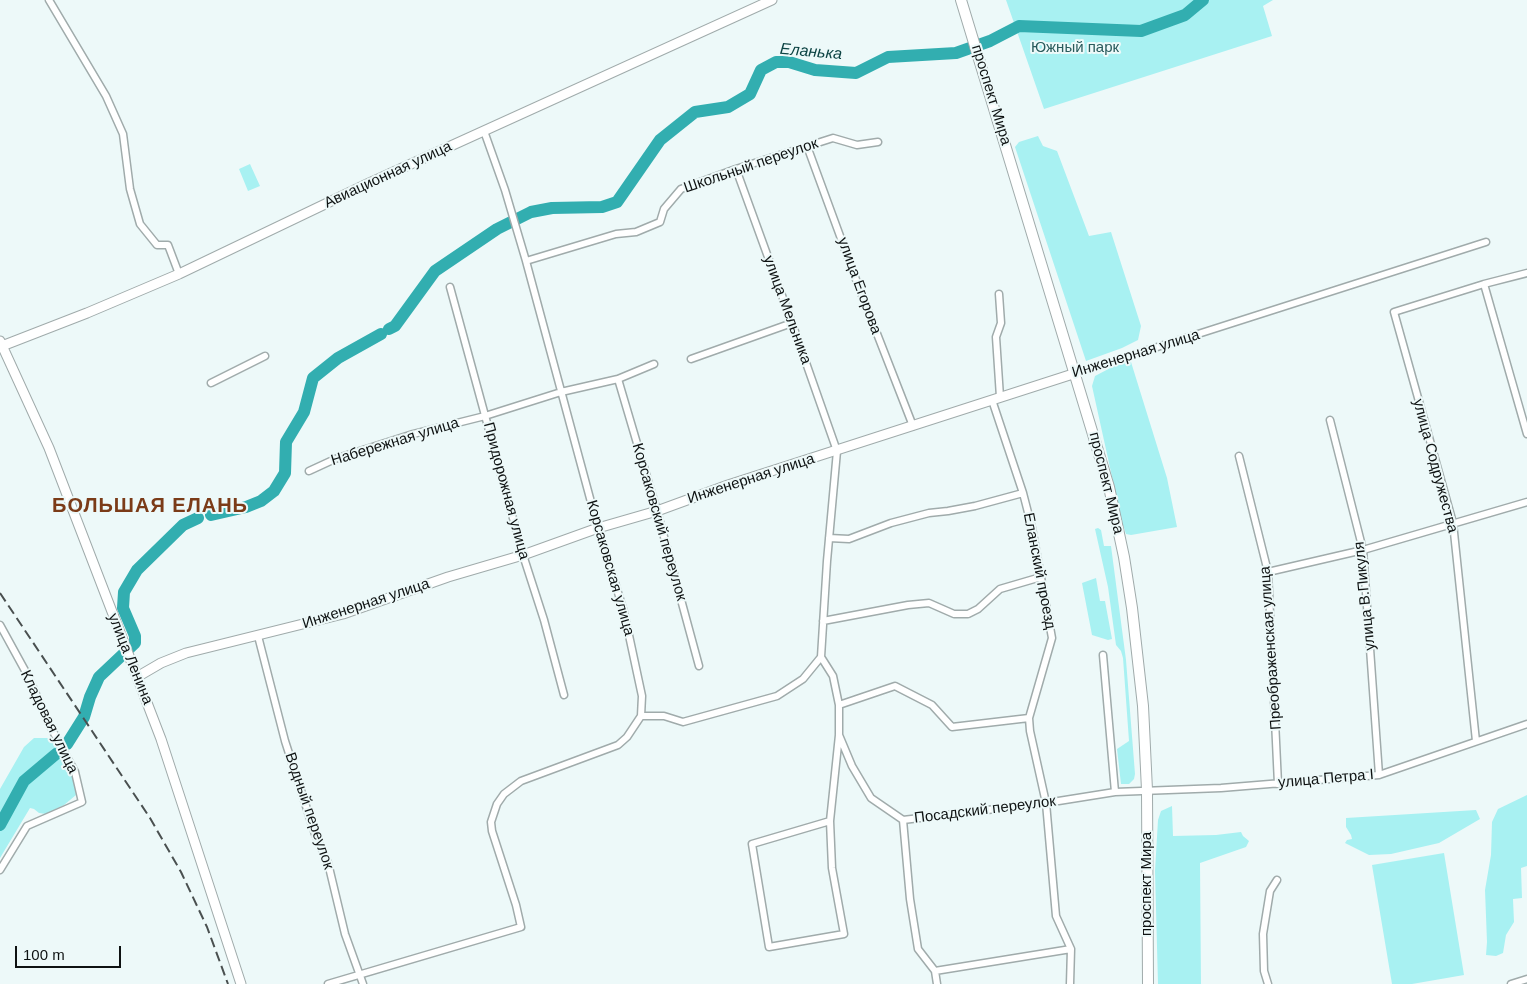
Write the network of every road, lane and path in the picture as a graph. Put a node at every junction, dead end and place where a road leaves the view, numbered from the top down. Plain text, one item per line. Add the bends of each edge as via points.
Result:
1 (49, 0) edge
2 (772, 0) edge
3 (961, 0) edge
4 (484, 131) junction
5 (878, 142) dead end
6 (807, 146) junction
7 (736, 169) junction
8 (1486, 242) dead end
9 (526, 261) junction
10 (1527, 273) edge
11 (180, 274) junction
12 (1484, 284) junction
13 (450, 287) dead end
14 (999, 294) dead end
15 (792, 323) junction
16 (1, 343) edge
17 (265, 356) dead end
18 (691, 360) dead end
19 (654, 364) dead end
20 (1076, 373) junction
21 (618, 379) junction
22 (211, 383) dead end
23 (561, 392) junction
24 (996, 399) junction
25 (485, 416) junction
26 (1330, 420) dead end
27 (913, 426) junction
28 (1527, 434) edge
29 (836, 451) junction
30 (1238, 456) dead end
31 (309, 471) dead end
32 (1023, 493) junction
33 (1527, 502) edge
34 (657, 511) junction
35 (1453, 523) junction
36 (598, 528) junction
37 (829, 538) junction
38 (1363, 550) junction
39 (523, 555) junction
40 (1268, 572) junction
41 (1041, 577) junction
42 (823, 621) junction
43 (0, 625) edge
44 (258, 636) junction
45 (1103, 655) dead end
46 (821, 657) junction
47 (699, 666) dead end
48 (137, 677) junction
49 (564, 695) dead end
50 (839, 705) junction
51 (641, 716) junction
52 (1029, 718) junction
53 (1527, 724) edge
54 (839, 735) junction
55 (1476, 741) junction
56 (1379, 775) junction
57 (1278, 784) junction
58 (1147, 790) junction
59 (1115, 792) junction
60 (1046, 803) junction
61 (903, 820) junction
62 (830, 821) junction
63 (0, 870) edge
64 (1277, 880) dead end
65 (1071, 949) junction
66 (935, 971) junction
67 (360, 974) junction
68 (1527, 980) edge
69 (242, 984) edge
70 (328, 984) edge
71 (363, 984) edge
72 (937, 984) edge
73 (1070, 984) edge
74 (1148, 984) edge
75 (1268, 984) edge
76 (1511, 984) edge

1 - 11 street via 106,96 123,134 130,189 140,224 157,246 168,245
2 - 4 street, Авиационная улица
3 - 20 main road, проспект Мира
4 - 9 street, Корсаковская улица
4 - 11 street, Авиационная улица
5 - 6 street, Школьный переулок via 857,145 833,138
6 - 7 street, Школьный переулок
6 - 27 street, улица Егорова
7 - 9 street, Школьный переулок via 680,189 664,209 660,222 636,232 616,234
7 - 15 street, улица Мельника
8 - 20 street, Инженерная улица
9 - 23 street, Корсаковская улица
10 - 12 street
11 - 16 street, Авиационная улица via 87,313
12 - 28 street
12 - 35 street, улица Содружества via 1394,312
13 - 25 street, Придорожная улица
14 - 24 street via 1001,323 996,337
15 - 18 street
15 - 29 street, улица Мельника
16 - 48 street, улица Ленина via 49,448
17 - 22 street
19 - 21 street, Набережная улица
20 - 24 street, Инженерная улица
20 - 58 main road, проспект Мира via 1109,487 1124,557 1143,706
21 - 23 street, Набережная улица
21 - 34 street, Корсаковский переулок
23 - 25 street, Набережная улица
23 - 36 street, Корсаковская улица
24 - 27 street, Инженерная улица
24 - 32 street, Еланский проезд
25 - 31 street, Набережная улица via 413,434 335,459
25 - 39 street, Придорожная улица
26 - 38 street, улица В.Пикуля
27 - 29 street, Инженерная улица
29 - 34 street, Инженерная улица
29 - 37 street
30 - 40 street, Преображенская улица
32 - 37 street via 891,523 849,539
32 - 41 street, Еланский проезд
33 - 35 street
34 - 36 street, Инженерная улица
34 - 47 street, Корсаковский переулок
35 - 38 street
35 - 55 street, улица Содружества
36 - 39 street, Инженерная улица
36 - 51 street, Корсаковская улица via 624,612 642,696
37 - 42 street
38 - 40 street
38 - 56 street, улица В.Пикуля
39 - 44 street, Инженерная улица via 343,614
39 - 49 street, Придорожная улица
40 - 57 street, Преображенская улица
41 - 42 street via 1000,589 968,614 954,614 929,603
41 - 52 street, Еланский проезд via 1052,638
42 - 46 street
43 - 63 street, Кладовая улица via 75,772 82,802 27,826
44 - 48 street, Инженерная улица via 186,653
44 - 67 street, Водный переулок via 285,741 315,834 328,863 345,934
45 - 59 street
46 - 50 street, Посадский переулок via 833,676
46 - 51 street via 803,679 777,696 683,722 664,716
48 - 69 street, улица Ленина via 161,738
50 - 52 street via 895,686 932,705 952,726
50 - 54 street, Посадский переулок
51 - 67 street via 618,745 521,781 497,804 491,822 492,831 521,927
52 - 60 street, Еланский проезд
53 - 55 street, улица Петра I
54 - 61 street, Посадский переулок via 870,798
54 - 62 street, Посадский переулок
55 - 56 street, улица Петра I
56 - 57 street, улица Петра I
57 - 58 street, улица Петра I
58 - 59 street, Посадский переулок
58 - 74 main road, проспект Мира
59 - 60 street, Посадский переулок
60 - 61 street, Посадский переулок
60 - 65 street, Еланский проезд via 1056,916
61 - 66 street via 918,949
62 - 62 street, Посадский переулок via 832,868 844,934 769,947 752,844
64 - 75 street via 1270,891 1263,934 1264,970
65 - 66 street
65 - 73 street
66 - 72 street
67 - 70 street
67 - 71 street, Водный переулок
68 - 76 street

